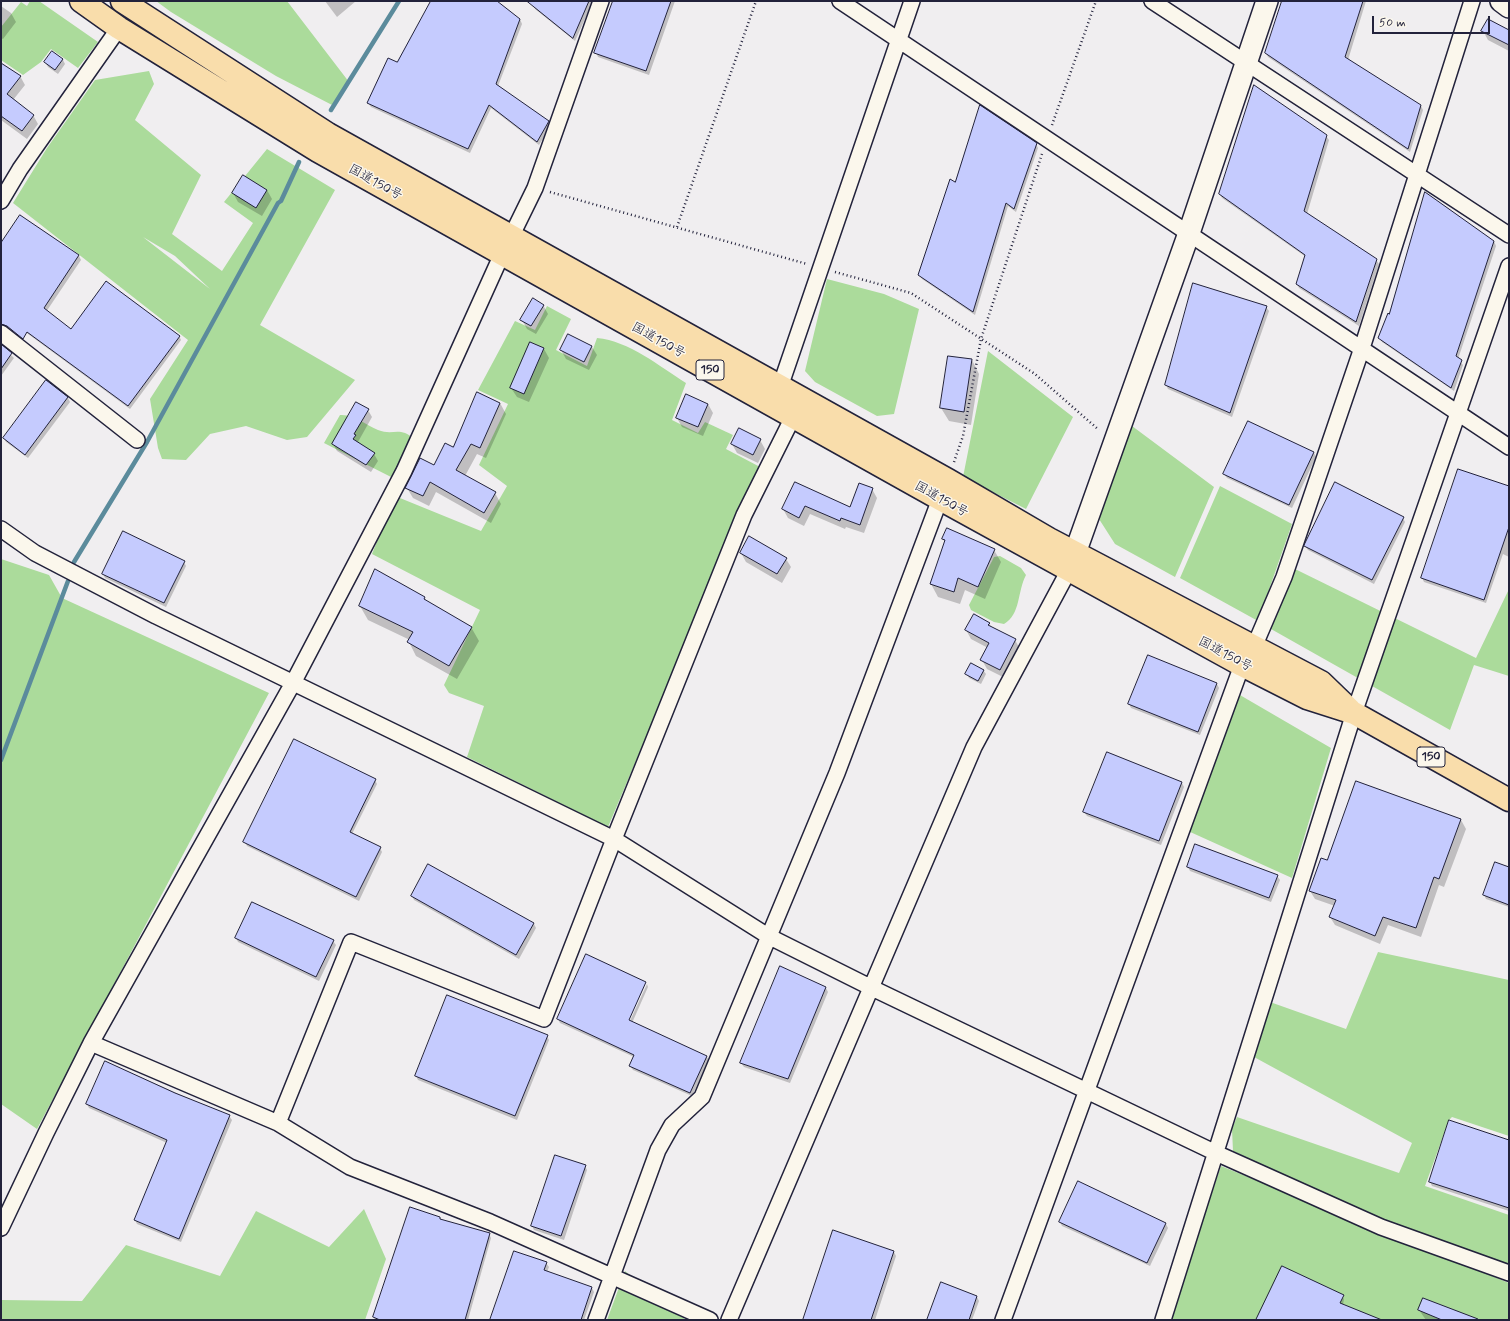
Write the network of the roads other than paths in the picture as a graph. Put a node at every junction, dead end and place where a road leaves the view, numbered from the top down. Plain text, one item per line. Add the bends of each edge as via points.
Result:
1 (81, 1) edge
2 (122, 1) edge
3 (601, 1) edge
4 (840, 1) edge
5 (912, 1) edge
6 (1152, 1) edge
7 (1267, 1) edge
8 (1472, 1) edge
9 (1501, 1) edge
10 (1509, 6) edge
11 (119, 28) junction
12 (898, 40) junction
13 (1247, 63) junction
14 (1418, 175) junction
15 (1, 201) edge
16 (1189, 232) junction
17 (1509, 235) edge
18 (506, 245) junction
19 (1509, 266) edge
20 (1, 333) edge
21 (1362, 348) junction
22 (780, 387) junction
23 (1458, 413) junction
24 (793, 417) junction
25 (137, 440) dead end
26 (1509, 447) edge
27 (944, 490) junction
28 (1, 529) edge
29 (1072, 561) junction
30 (1254, 647) junction
31 (1242, 665) junction
32 (293, 683) junction
33 (1354, 713) junction
34 (1509, 800) edge
35 (614, 839) junction
36 (768, 936) junction
37 (872, 988) junction
38 (91, 1043) junction
39 (1087, 1091) junction
40 (278, 1123) junction
41 (1216, 1153) junction
42 (1, 1228) edge
43 (1509, 1273) edge
44 (612, 1277) junction
45 (596, 1320) edge
46 (710, 1320) edge
47 (729, 1320) edge
48 (1003, 1320) edge
49 (1163, 1320) edge

1 - 11 highway, 国道150号 / 150
2 - 18 highway, 国道150号 / 150
3 - 18 street via 535,188
4 - 12 street
5 - 12 street
6 - 13 street
7 - 13 street
8 - 14 street
9 - 10 street
11 - 15 street via 20,169
11 - 18 highway, 国道150号 / 150 via 318,151
12 - 16 street
12 - 22 street
13 - 14 street
13 - 16 street
14 - 17 street
14 - 21 street
16 - 21 street
16 - 29 street
18 - 22 highway, 国道150号 / 150
18 - 24 highway, 国道150号 / 150
18 - 32 street via 404,471
19 - 23 street
20 - 25 street
21 - 23 street
21 - 30 street via 1284,577
22 - 27 highway, 国道150号 / 150
23 - 26 street
23 - 33 street
24 - 27 highway, 国道150号 / 150
24 - 35 street via 744,515
27 - 29 highway, 国道150号 / 150 via 1049,539
27 - 36 street via 837,773
28 - 32 street via 35,553
29 - 30 highway, 国道150号 / 150
29 - 31 highway, 国道150号 / 150
29 - 37 street via 974,747
30 - 33 highway, 国道150号 / 150 via 1321,682
31 - 33 highway, 国道150号 / 150 via 1307,698
31 - 39 street
32 - 35 street
32 - 38 street
33 - 34 highway, 国道150号 / 150
33 - 41 street
35 - 36 street
35 - 40 street via 544,1018 351,942
36 - 37 street
36 - 44 street via 702,1097 672,1125 658,1150
37 - 39 street
37 - 47 street
38 - 40 street
38 - 42 street
39 - 41 street
39 - 48 street
40 - 44 street via 350,1167 490,1222
41 - 43 street via 1381,1227
41 - 49 street
44 - 45 street
44 - 46 street

